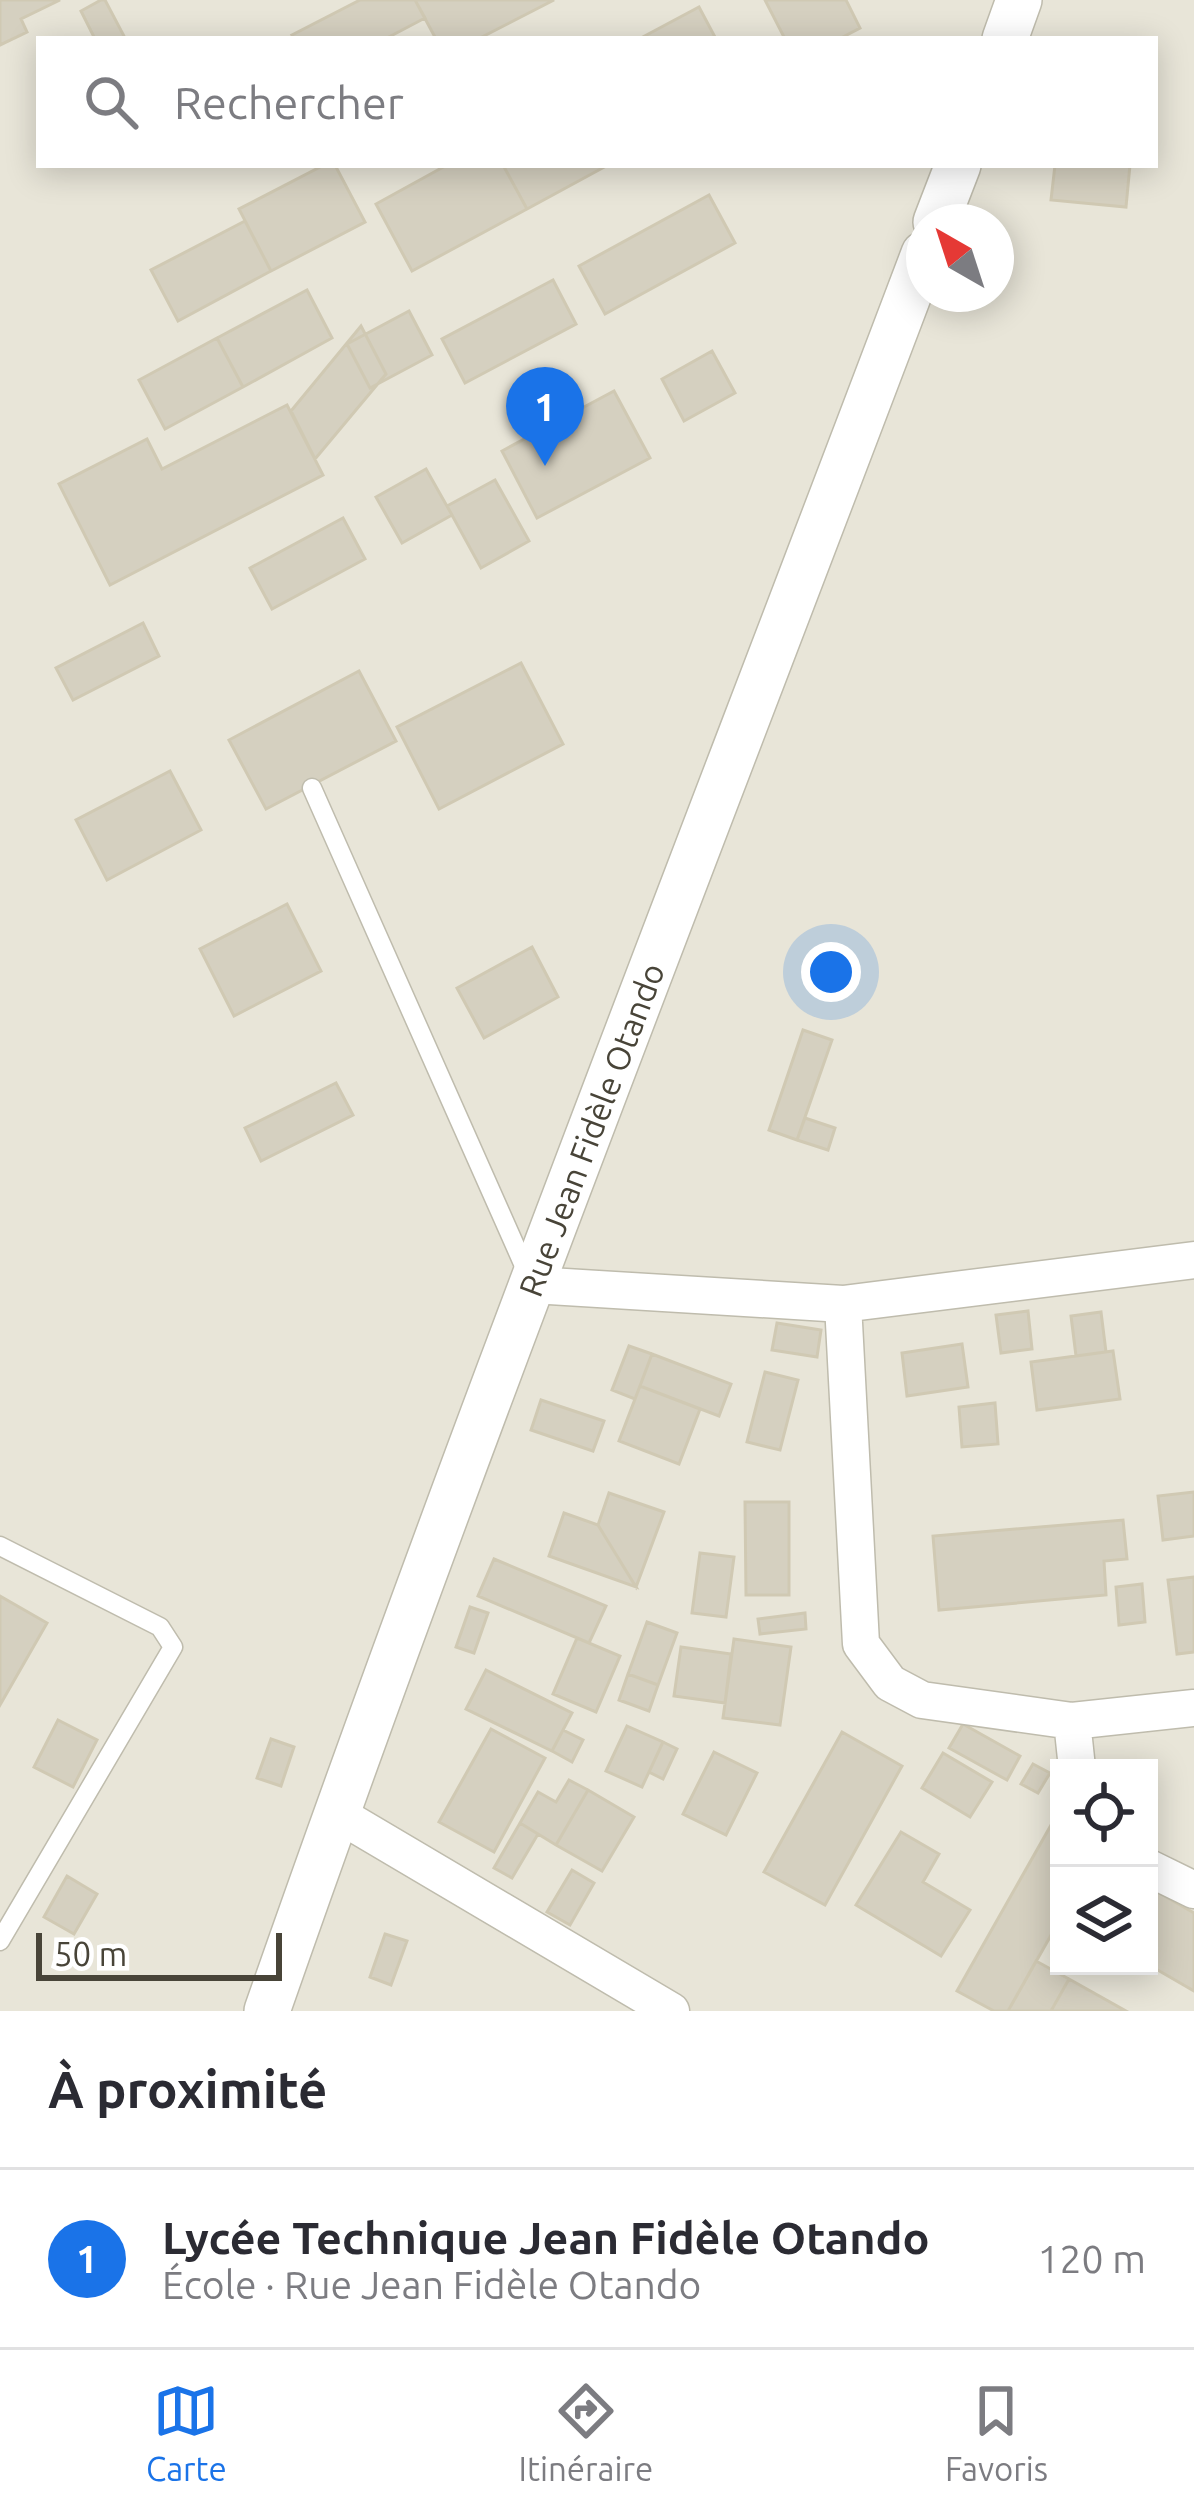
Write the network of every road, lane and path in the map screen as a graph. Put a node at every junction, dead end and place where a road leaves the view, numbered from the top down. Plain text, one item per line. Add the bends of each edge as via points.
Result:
1 (1019, 0) edge
2 (1006, 36) edge
3 (957, 168) edge
4 (943, 204) edge
5 (906, 301) edge
6 (312, 788) dead end
7 (1194, 1260) edge
8 (532, 1286) junction
9 (843, 1304) junction
10 (0, 1546) edge
11 (1194, 1708) edge
12 (1072, 1720) junction
13 (1076, 1759) edge
14 (336, 1813) junction
15 (1158, 1872) edge
16 (1194, 1890) edge
17 (0, 1941) edge
18 (267, 2011) edge
19 (670, 2011) edge

1 - 2 street
3 - 4 street
5 - 8 street, Rue Jean Fidèle Otando
6 - 8 lane
7 - 9 street
8 - 9 street
8 - 14 street, Rue Jean Fidèle Otando
9 - 12 street via 861,1644 890,1683 922,1700
10 - 17 lane via 160,1627 173,1646
11 - 12 street
12 - 13 street
14 - 18 street, Rue Jean Fidèle Otando
14 - 19 street
15 - 16 street

